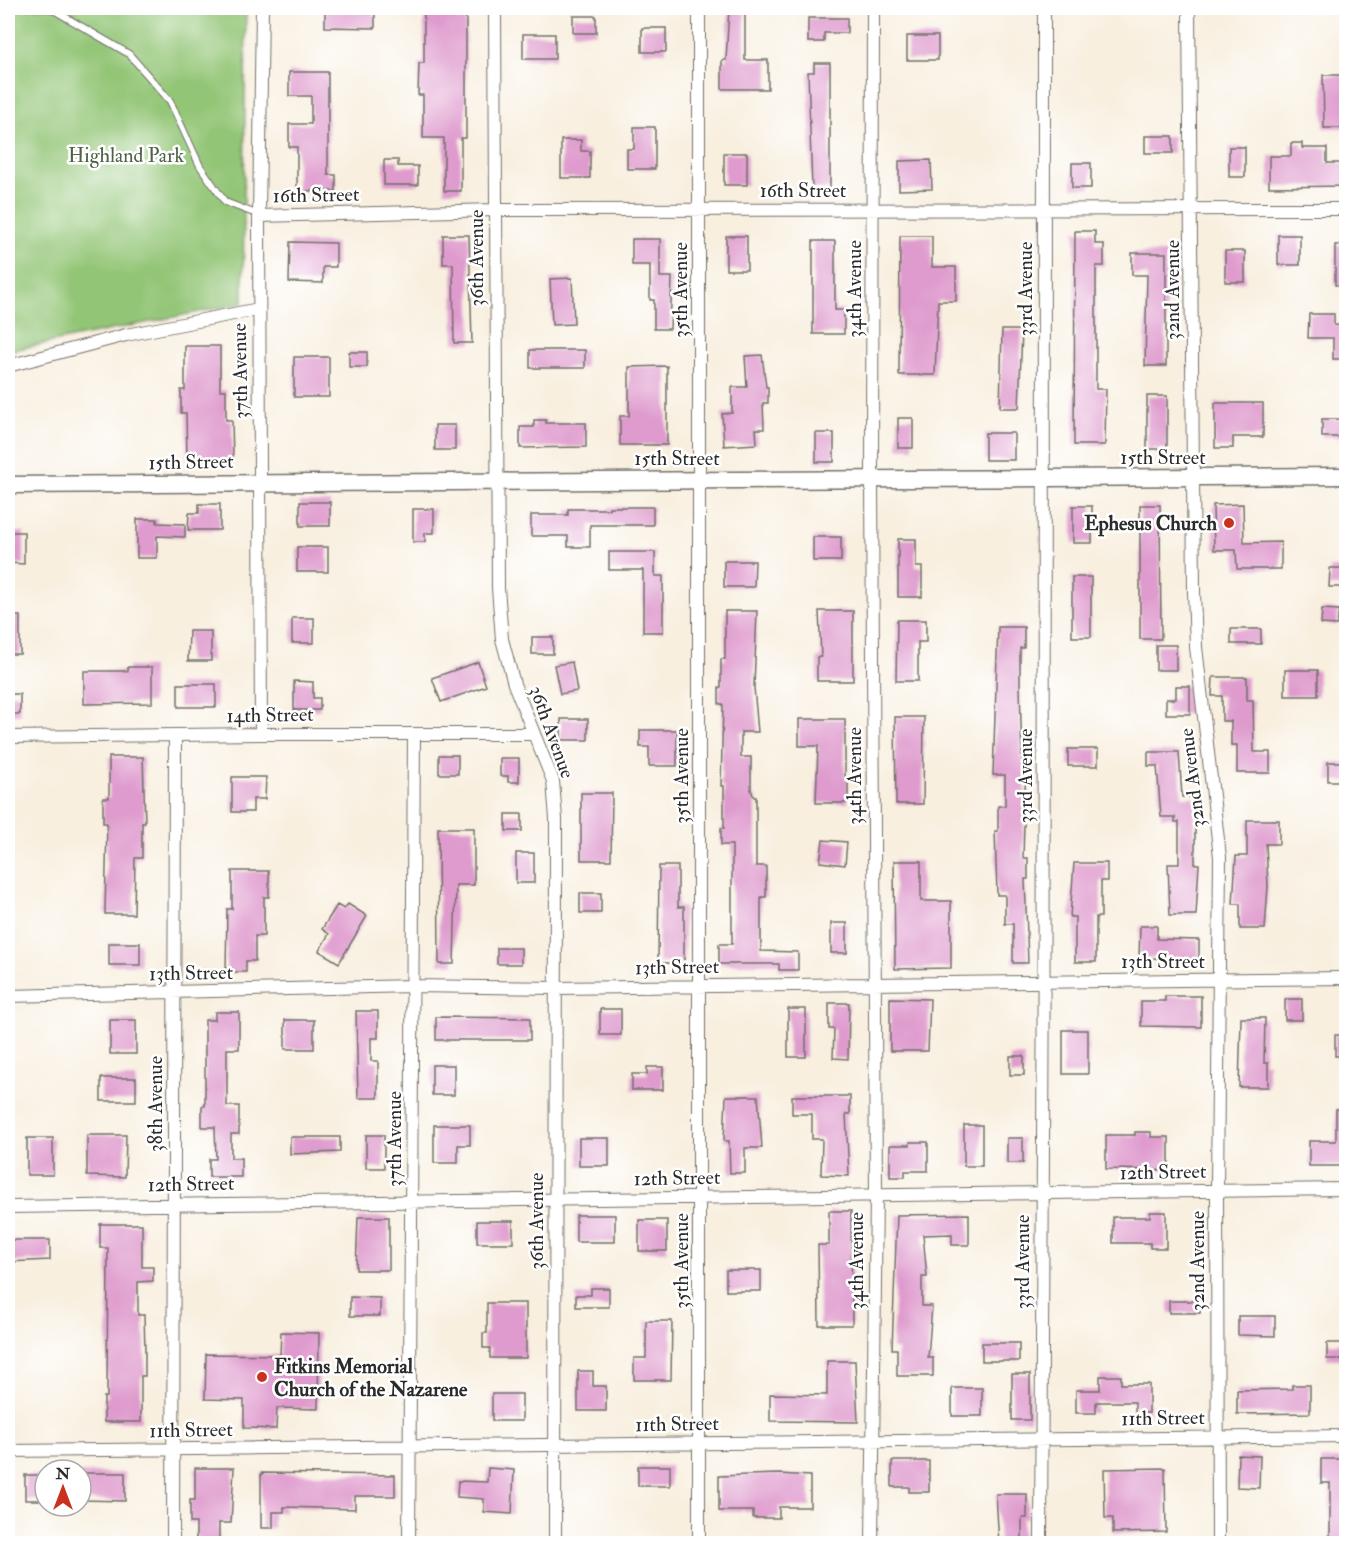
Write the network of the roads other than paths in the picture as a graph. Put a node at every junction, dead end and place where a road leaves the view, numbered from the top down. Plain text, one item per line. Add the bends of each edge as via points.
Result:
1 (51, 8) edge
2 (262, 8) edge
3 (495, 8) edge
4 (699, 8) edge
5 (873, 8) edge
6 (1044, 8) edge
7 (1189, 8) edge
8 (1045, 208) junction
9 (1191, 208) junction
10 (1347, 209) edge
11 (496, 210) junction
12 (700, 210) junction
13 (874, 210) junction
14 (259, 216) junction
15 (259, 309) junction
16 (8, 366) edge
17 (1347, 476) edge
18 (700, 478) junction
19 (1044, 478) junction
20 (1193, 478) junction
21 (872, 479) junction
22 (496, 481) junction
23 (261, 482) junction
24 (8, 485) edge
25 (261, 734) junction
26 (414, 734) junction
27 (534, 734) junction
28 (175, 736) junction
29 (8, 737) edge
30 (1347, 978) edge
31 (1218, 980) junction
32 (1044, 981) junction
33 (875, 984) junction
34 (413, 986) junction
35 (701, 986) junction
36 (557, 988) junction
37 (173, 994) junction
38 (8, 996) edge
39 (1347, 1190) edge
40 (1217, 1191) junction
41 (1041, 1193) junction
42 (876, 1195) junction
43 (701, 1197) junction
44 (413, 1200) junction
45 (556, 1200) junction
46 (175, 1204) junction
47 (8, 1208) edge
48 (1347, 1436) edge
49 (1217, 1437) junction
50 (1041, 1439) junction
51 (874, 1441) junction
52 (699, 1444) junction
53 (555, 1446) junction
54 (409, 1447) junction
55 (174, 1449) junction
56 (8, 1451) edge
57 (173, 1544) edge
58 (409, 1544) edge
59 (555, 1544) edge
60 (699, 1544) edge
61 (872, 1544) edge
62 (1041, 1544) edge
63 (1218, 1544) edge

1 - 14 lane via 129,54 170,101 200,166 225,202
2 - 14 street, 37th Avenue
3 - 11 street, 36th Avenue
4 - 12 street, 35th Avenue
5 - 13 street, 34th Avenue
6 - 8 street, 33rd Avenue
7 - 9 street, 32nd Avenue
8 - 9 street, 16th Street
8 - 13 street, 16th Street
8 - 19 street, 33rd Avenue
9 - 10 street, 16th Street
9 - 20 street, 32nd Avenue
11 - 12 street, 16th Street
11 - 14 street, 16th Street
11 - 22 street, 36th Avenue
12 - 13 street, 16th Street
12 - 18 street, 35th Avenue
13 - 21 street, 34th Avenue
14 - 15 street, 37th Avenue
15 - 16 street via 126,335
15 - 23 street, 37th Avenue
17 - 20 street, 15th Street
18 - 21 street, 15th Street
18 - 22 street, 15th Street
18 - 35 street, 35th Avenue
19 - 20 street, 15th Street
19 - 21 street, 15th Street
19 - 32 street, 33rd Avenue
20 - 31 street, 32nd Avenue via 1196,647 1220,857
21 - 33 street, 34th Avenue
22 - 23 street, 15th Street
22 - 27 street, 36th Avenue via 502,639
23 - 24 street, 15th Street
23 - 25 street, 37th Avenue
25 - 26 street, 14th Street
25 - 28 street, 14th Street
26 - 27 street, 14th Street
26 - 34 street, 37th Avenue
27 - 36 street, 36th Avenue via 553,781
28 - 29 street, 14th Street
28 - 37 street, 38th Avenue
30 - 31 street, 13th Street
31 - 32 street, 13th Street
31 - 40 street, 32nd Avenue
32 - 33 street, 13th Street
32 - 41 street, 33rd Avenue
33 - 35 street, 13th Street
33 - 42 street, 34th Avenue
34 - 36 street, 13th Street
34 - 37 street, 13th Street
34 - 44 street, 37th Avenue
35 - 36 street, 13th Street
35 - 43 street, 35th Avenue
36 - 45 street, 36th Avenue
37 - 38 street, 13th Street
37 - 46 street, 38th Avenue
39 - 40 street, 12th Street
40 - 41 street, 12th Street
40 - 49 street, 32nd Avenue
41 - 42 street, 12th Street
41 - 50 street, 33rd Avenue
42 - 43 street, 12th Street
42 - 51 street, 34th Avenue
43 - 45 street, 12th Street
43 - 52 street, 35th Avenue
44 - 45 street, 12th Street
44 - 46 street, 12th Street
44 - 54 street, 37th Avenue
45 - 53 street, 36th Avenue
46 - 47 street, 12th Street
46 - 55 street, 38th Avenue
48 - 49 street, 11th Street
49 - 50 street, 11th Street
49 - 63 street, 32nd Avenue
50 - 51 street, 11th Street
50 - 62 street, 33rd Avenue
51 - 52 street, 11th Street
51 - 61 street, 34th Avenue
52 - 53 street, 11th Street
52 - 60 street, 35th Avenue
53 - 54 street, 11th Street
53 - 59 street, 36th Avenue
54 - 55 street, 11th Street
54 - 58 street, 37th Avenue
55 - 56 street, 11th Street
55 - 57 street, 38th Avenue

